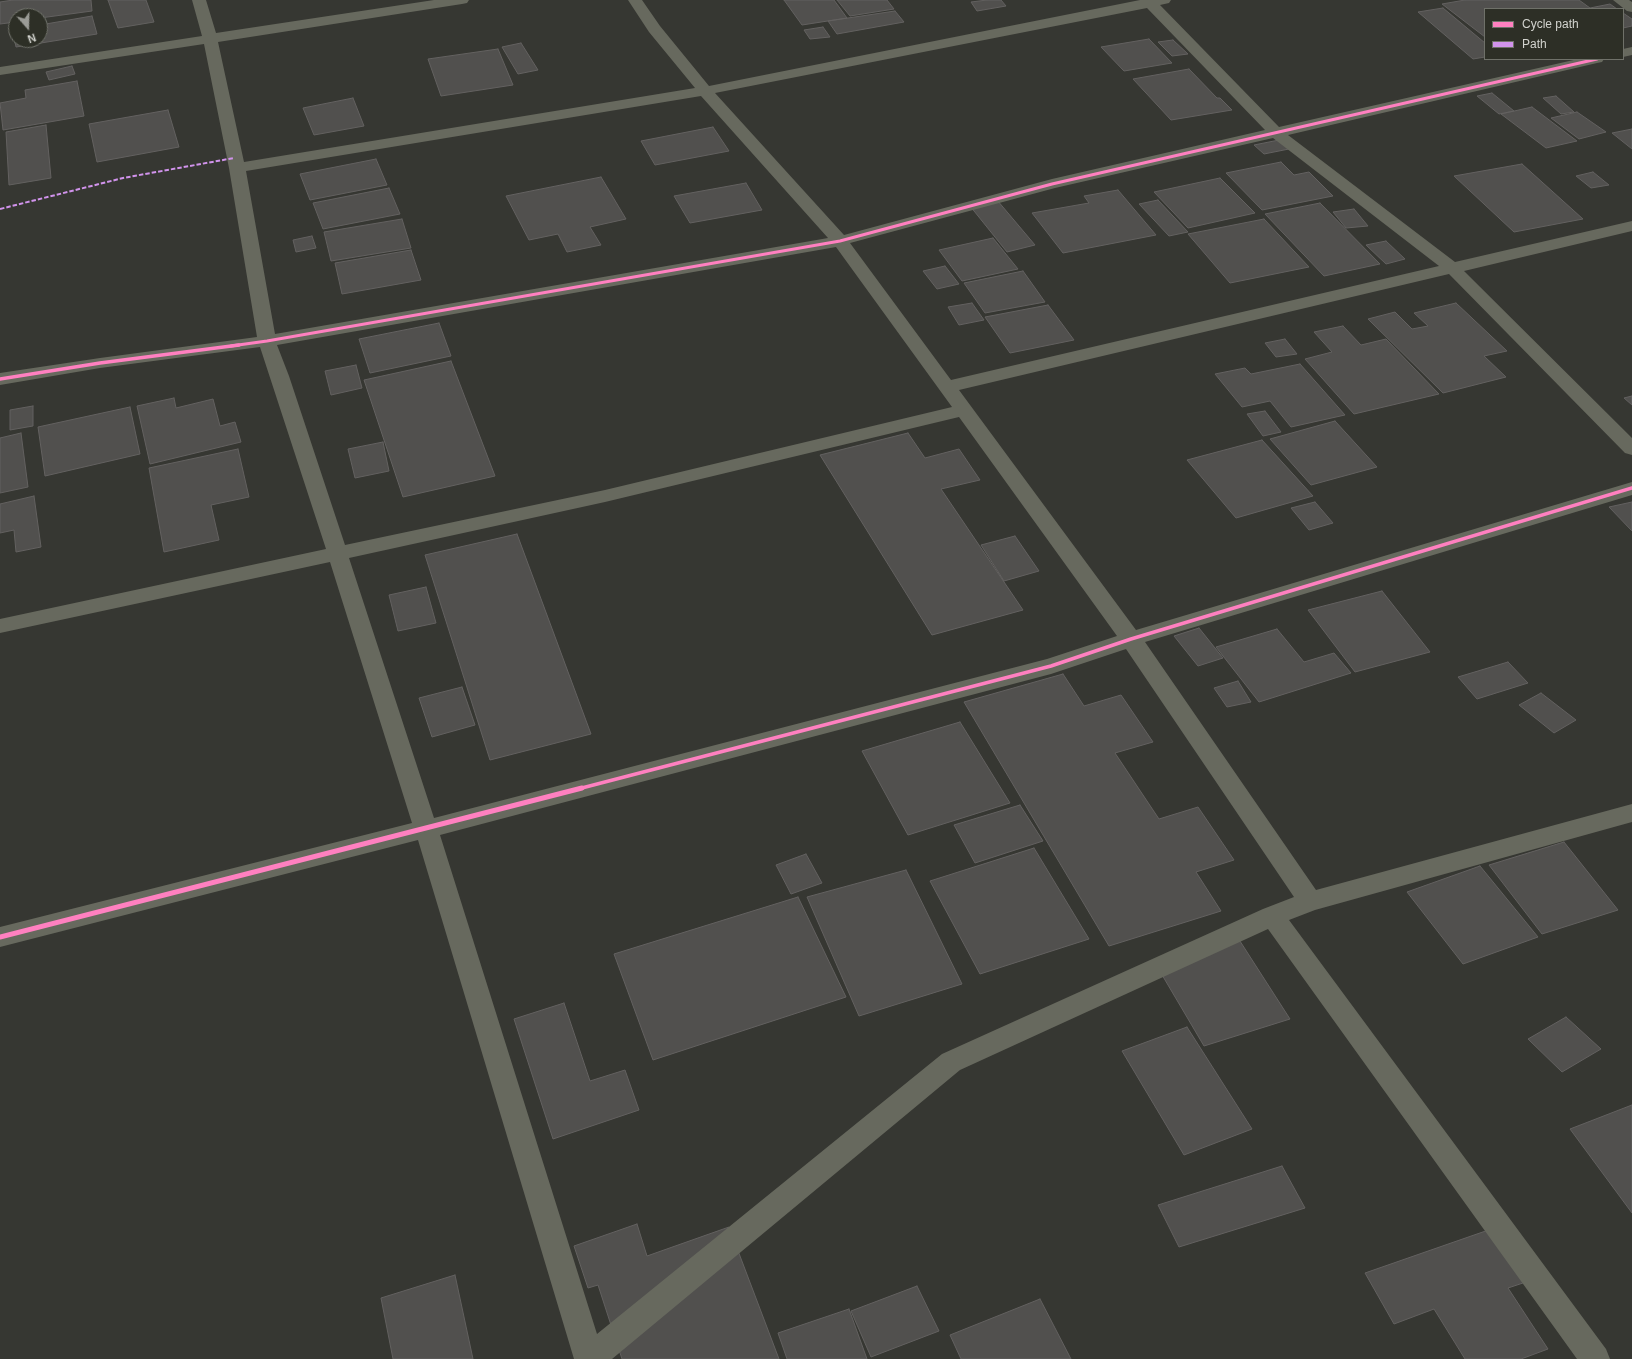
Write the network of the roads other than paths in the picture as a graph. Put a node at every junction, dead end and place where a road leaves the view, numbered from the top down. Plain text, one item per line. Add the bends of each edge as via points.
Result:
1 (199, 0) edge
2 (462, 0) edge
3 (635, 0) edge
4 (1620, 0) edge
5 (1154, 1) edge
6 (1632, 8) edge
7 (210, 39) junction
8 (1593, 60) edge
9 (0, 71) edge
10 (705, 91) junction
11 (1277, 134) junction
12 (237, 168) junction
13 (1632, 226) edge
14 (840, 241) junction
15 (1452, 268) junction
16 (267, 341) junction
17 (0, 379) edge
18 (947, 387) junction
19 (963, 410) junction
20 (1632, 449) edge
21 (1632, 488) edge
22 (337, 554) junction
23 (0, 626) edge
24 (1131, 639) junction
25 (1632, 814) edge
26 (426, 828) junction
27 (1310, 901) junction
28 (1272, 916) junction
29 (0, 937) edge
30 (590, 1359) edge
31 (1595, 1359) edge

1 - 7 street
2 - 7 street
3 - 10 street via 654,29
4 - 6 street
5 - 10 street
5 - 11 street
7 - 9 street
7 - 12 street
8 - 11 street
10 - 12 street
10 - 14 street
11 - 14 street via 1052,184
11 - 15 street
12 - 16 street
13 - 15 street
14 - 16 street
14 - 18 street
15 - 18 street
15 - 20 street
16 - 17 street
16 - 22 street
18 - 19 street
19 - 22 street via 605,496
19 - 24 street
21 - 24 street
22 - 23 street
22 - 26 street
24 - 26 street via 1051,666
24 - 27 street
25 - 27 street
26 - 29 street
26 - 30 street
27 - 28 street
28 - 30 street via 950,1062
28 - 31 street

